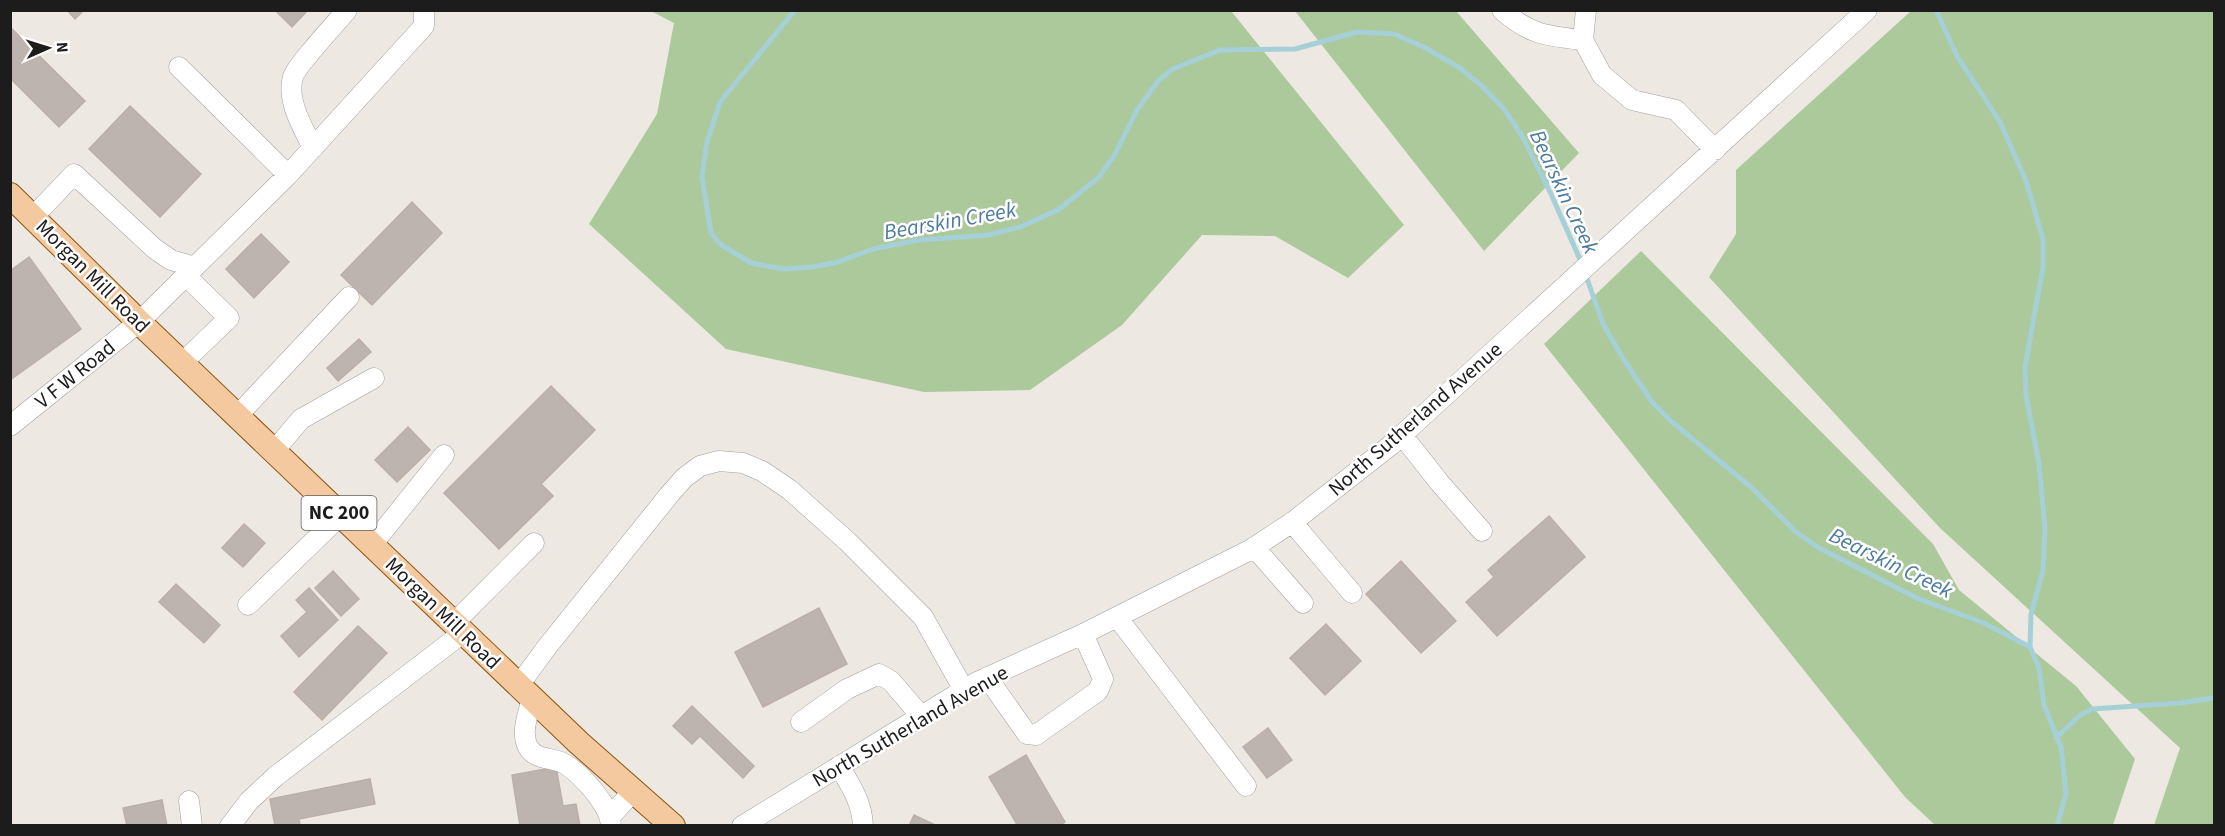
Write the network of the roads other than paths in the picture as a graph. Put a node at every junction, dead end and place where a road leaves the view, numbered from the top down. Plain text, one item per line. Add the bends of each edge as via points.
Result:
1 (347, 10) edge
2 (424, 10) edge
3 (1502, 10) edge
4 (1586, 10) edge
5 (1867, 10) edge
6 (1583, 40) junction
7 (179, 67) dead end
8 (313, 148) junction
9 (1715, 150) junction
10 (288, 175) junction
11 (10, 195) edge
12 (33, 217) junction
13 (191, 271) junction
14 (349, 297) dead end
15 (139, 322) junction
16 (182, 363) junction
17 (374, 378) dead end
18 (237, 416) junction
19 (10, 426) edge
20 (1402, 435) junction
21 (274, 451) junction
22 (444, 455) dead end
23 (341, 515) junction
24 (1292, 522) junction
25 (1482, 531) dead end
26 (534, 543) dead end
27 (372, 545) junction
28 (1254, 547) junction
29 (1352, 593) dead end
30 (1303, 603) dead end
31 (248, 605) dead end
32 (1117, 617) junction
33 (459, 628) junction
34 (1083, 634) junction
35 (987, 677) junction
36 (964, 690) junction
37 (526, 691) junction
38 (921, 716) junction
39 (801, 722) dead end
40 (839, 766) junction
41 (1246, 786) dead end
42 (633, 790) junction
43 (189, 801) dead end
44 (610, 821) edge
45 (192, 825) edge
46 (230, 825) edge
47 (673, 825) edge
48 (742, 825) edge
49 (863, 825) edge

1 - 8 street via 293,75 295,109
2 - 8 street, V F W Road via 424,26
3 - 6 street via 1516,23 1542,35
4 - 6 street
5 - 9 street, North Sutherland Avenue
6 - 9 street via 1602,75 1632,100 1676,110
7 - 10 street
8 - 10 street, V F W Road
9 - 20 street, North Sutherland Avenue
10 - 13 street, V F W Road
11 - 12 main road, Morgan Mill Road / NC 200
12 - 13 street via 74,174 164,256
12 - 15 main road, Morgan Mill Road / NC 200
13 - 15 street, V F W Road
13 - 16 street via 229,318
14 - 18 street
15 - 16 main road, Morgan Mill Road / NC 200
15 - 19 street, V F W Road
16 - 18 main road, Morgan Mill Road / NC 200
17 - 21 street via 302,419
18 - 21 main road, Morgan Mill Road / NC 200
20 - 24 street, North Sutherland Avenue
20 - 25 street
21 - 23 main road, Morgan Mill Road / NC 200
22 - 27 street
23 - 27 main road, Morgan Mill Road / NC 200
23 - 31 street
24 - 28 street, North Sutherland Avenue
24 - 29 street
26 - 33 street
27 - 33 main road, Morgan Mill Road / NC 200
28 - 30 street
28 - 32 street, North Sutherland Avenue
32 - 34 street, North Sutherland Avenue
32 - 41 street
33 - 37 main road, Morgan Mill Road / NC 200
33 - 46 street via 276,776
34 - 35 street, North Sutherland Avenue
34 - 35 street via 1103,679 1098,691 1036,735 1027,734
35 - 36 street, North Sutherland Avenue
36 - 37 street via 923,617 847,541 790,490 762,471 742,463 719,461 700,466 677,487 547,647
36 - 38 street, North Sutherland Avenue
37 - 42 main road, Morgan Mill Road / NC 200
37 - 44 street via 524,730 529,748 543,758 563,762 593,790
38 - 39 street via 891,681 879,674 847,689
38 - 40 street, North Sutherland Avenue
40 - 48 street, North Sutherland Avenue
40 - 49 street via 863,810
42 - 44 street
42 - 47 main road, Morgan Mill Road / NC 200
43 - 45 street

